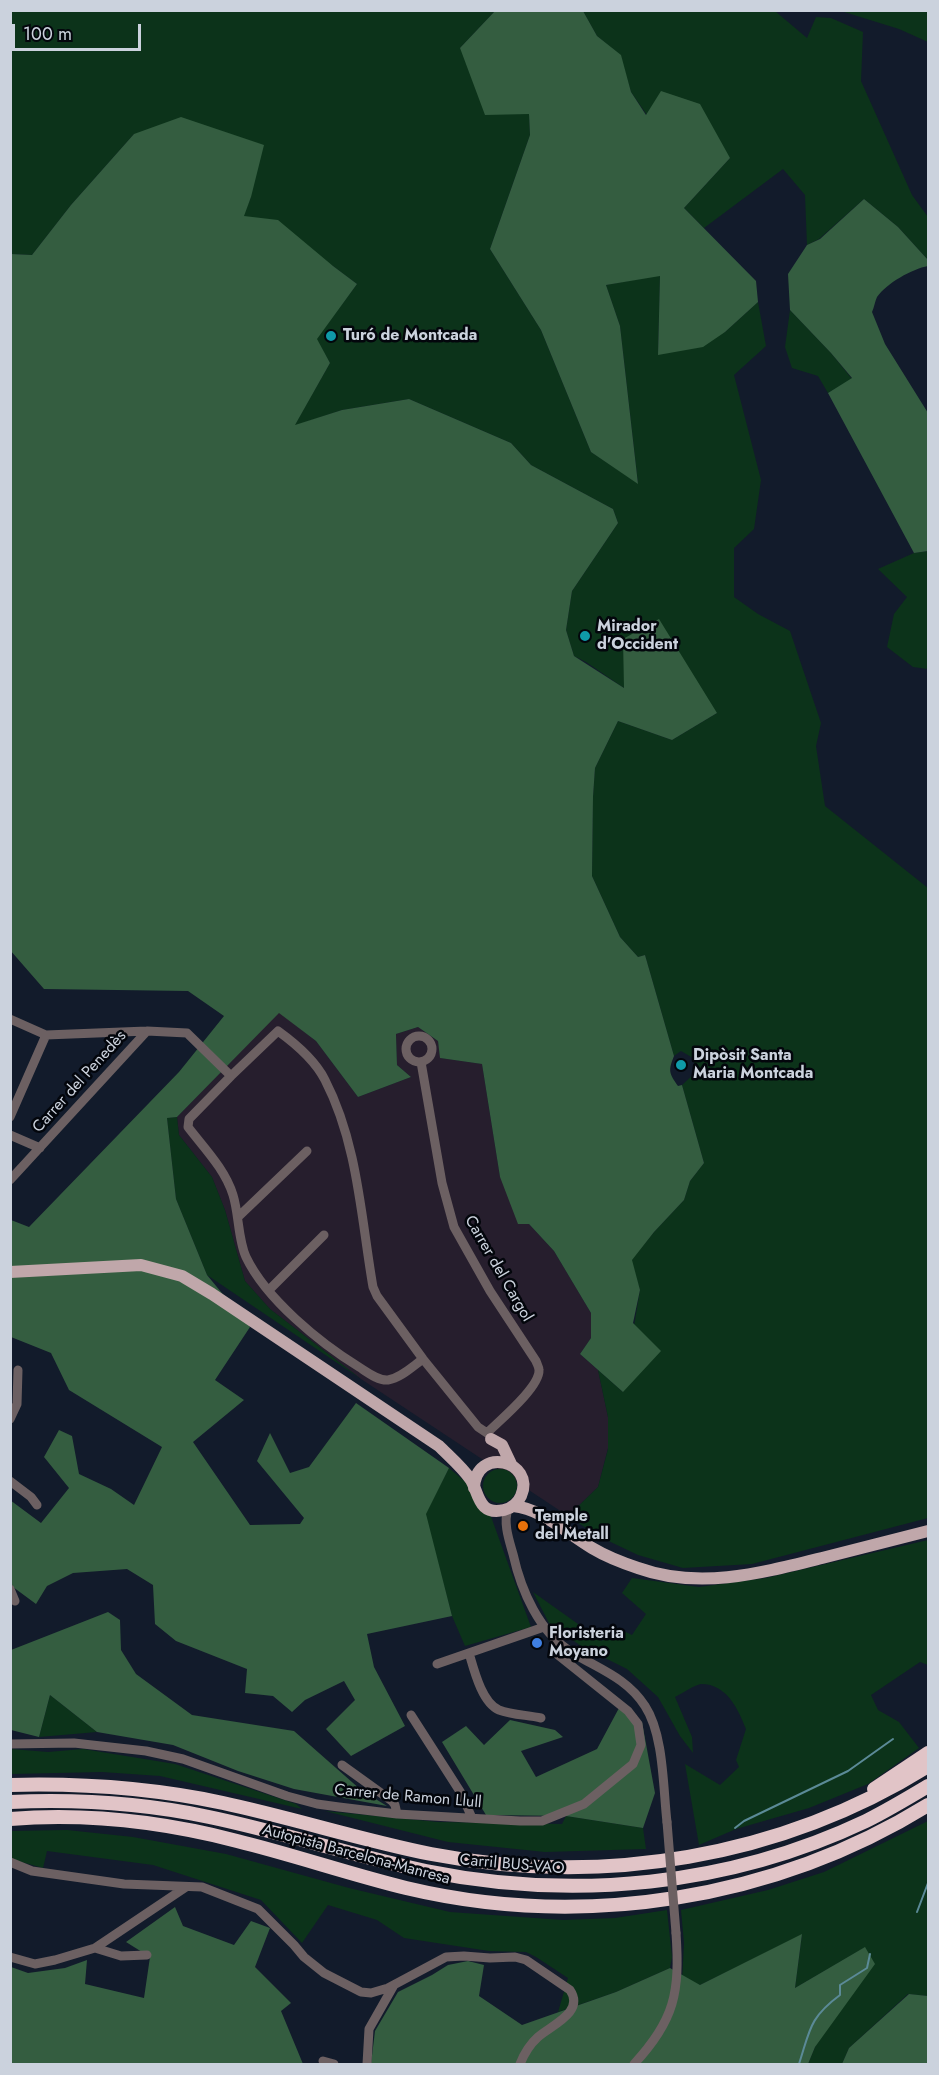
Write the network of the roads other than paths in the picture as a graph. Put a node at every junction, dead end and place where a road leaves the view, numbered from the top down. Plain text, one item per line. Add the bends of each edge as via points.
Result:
1 (10, 1018) edge
2 (147, 1031) junction
3 (46, 1035) junction
4 (421, 1062) dead end
5 (231, 1076) junction
6 (10, 1116) edge
7 (10, 1135) edge
8 (40, 1148) junction
9 (308, 1151) dead end
10 (10, 1180) edge
11 (238, 1217) junction
12 (324, 1235) dead end
13 (10, 1272) edge
14 (269, 1290) junction
15 (423, 1359) junction
16 (18, 1371) dead end
17 (10, 1419) edge
18 (489, 1436) junction
19 (458, 1464) junction
20 (511, 1464) junction
21 (486, 1466) junction
22 (10, 1481) edge
23 (524, 1487) junction
24 (474, 1488) junction
25 (37, 1505) dead end
26 (511, 1508) junction
27 (493, 1510) junction
28 (544, 1516) junction
29 (928, 1531) edge
30 (514, 1560) junction
31 (10, 1589) edge
32 (15, 1601) dead end
33 (544, 1627) junction
34 (558, 1642) junction
35 (469, 1653) junction
36 (436, 1664) dead end
37 (411, 1715) dead end
38 (541, 1718) dead end
39 (10, 1744) edge
40 (928, 1753) edge
41 (342, 1765) dead end
42 (928, 1766) edge
43 (10, 1785) edge
44 (928, 1786) edge
45 (10, 1802) edge
46 (928, 1805) edge
47 (397, 1814) junction
48 (838, 1814) junction
49 (472, 1818) junction
50 (10, 1819) edge
51 (10, 1862) edge
52 (186, 1887) junction
53 (95, 1948) junction
54 (147, 1955) dead end
55 (10, 1957) edge
56 (394, 1985) junction
57 (323, 2061) dead end
58 (334, 2064) edge
59 (367, 2064) edge
60 (520, 2064) edge
61 (634, 2064) edge

1 - 3 street
2 - 3 street
2 - 5 street via 187,1033
2 - 8 street, Carrer del Penedès
3 - 6 street
4 - 18 street, Carrer del Cargol via 442,1183 454,1227 539,1371 535,1382
5 - 11 street via 189,1119 188,1127 222,1170
5 - 15 street via 278,1031 297,1045 325,1079 344,1126 356,1173 373,1287
7 - 8 street
8 - 10 street, Carrer del Penedès
9 - 11 street
11 - 14 street via 245,1256
12 - 14 street
13 - 19 main road via 141,1266 182,1276 439,1446
14 - 15 street via 307,1330 374,1376 388,1380
15 - 18 street
16 - 17 street via 17,1404
18 - 20 main road via 502,1445
18 - 21 main road via 493,1450
19 - 21 main road
19 - 24 main road
20 - 21 main road via 500,1461
20 - 23 main road via 519,1472
21 - 24 main road via 476,1477
22 - 25 street
23 - 26 main road
23 - 28 main road
24 - 27 main road via 481,1503
26 - 27 main road
26 - 28 main road via 528,1508
26 - 30 street via 506,1526
27 - 30 street
28 - 29 main road via 616,1560 658,1574 692,1578 758,1574
30 - 33 street
31 - 32 street
33 - 34 street
33 - 35 street
34 - 49 street, Carrer de Ramon Llull via 558,1655 628,1711 638,1724 641,1745 633,1764 584,1804 542,1821
34 - 61 street, bridge via 620,1679 644,1704 657,1739 678,1971 672,2008 657,2037
35 - 36 street
35 - 38 street via 488,1701 498,1710
37 - 49 street via 461,1793
39 - 47 street, Carrer de Ramon Llull via 74,1743 146,1751 183,1759 317,1804
40 - 48 highway
41 - 47 street via 392,1801
42 - 48 highway, Autopista Barcelona-Manresa
43 - 48 highway, Autopista Barcelona-Manresa via 71,1784 158,1791 433,1854 497,1864 562,1867 628,1865 714,1853
44 - 45 highway, Carril BUS-VAO via 867,1820 747,1865 609,1886 473,1880 146,1806 89,1801
46 - 50 highway, Autopista Barcelona-Manresa via 838,1852 755,1881 670,1899 582,1906 495,1903 431,1893 236,1840 156,1824 71,1818
47 - 49 street, Carrer de Ramon Llull
51 - 52 street via 50,1874
52 - 53 street
52 - 56 street via 202,1887 258,1909 304,1957 324,1973 361,1992 371,1993
53 - 54 street via 121,1956
53 - 55 street via 35,1964
56 - 59 street via 369,2029
56 - 60 street via 453,1956 515,1957 534,1964 570,1989 575,2004 537,2038
57 - 58 street

